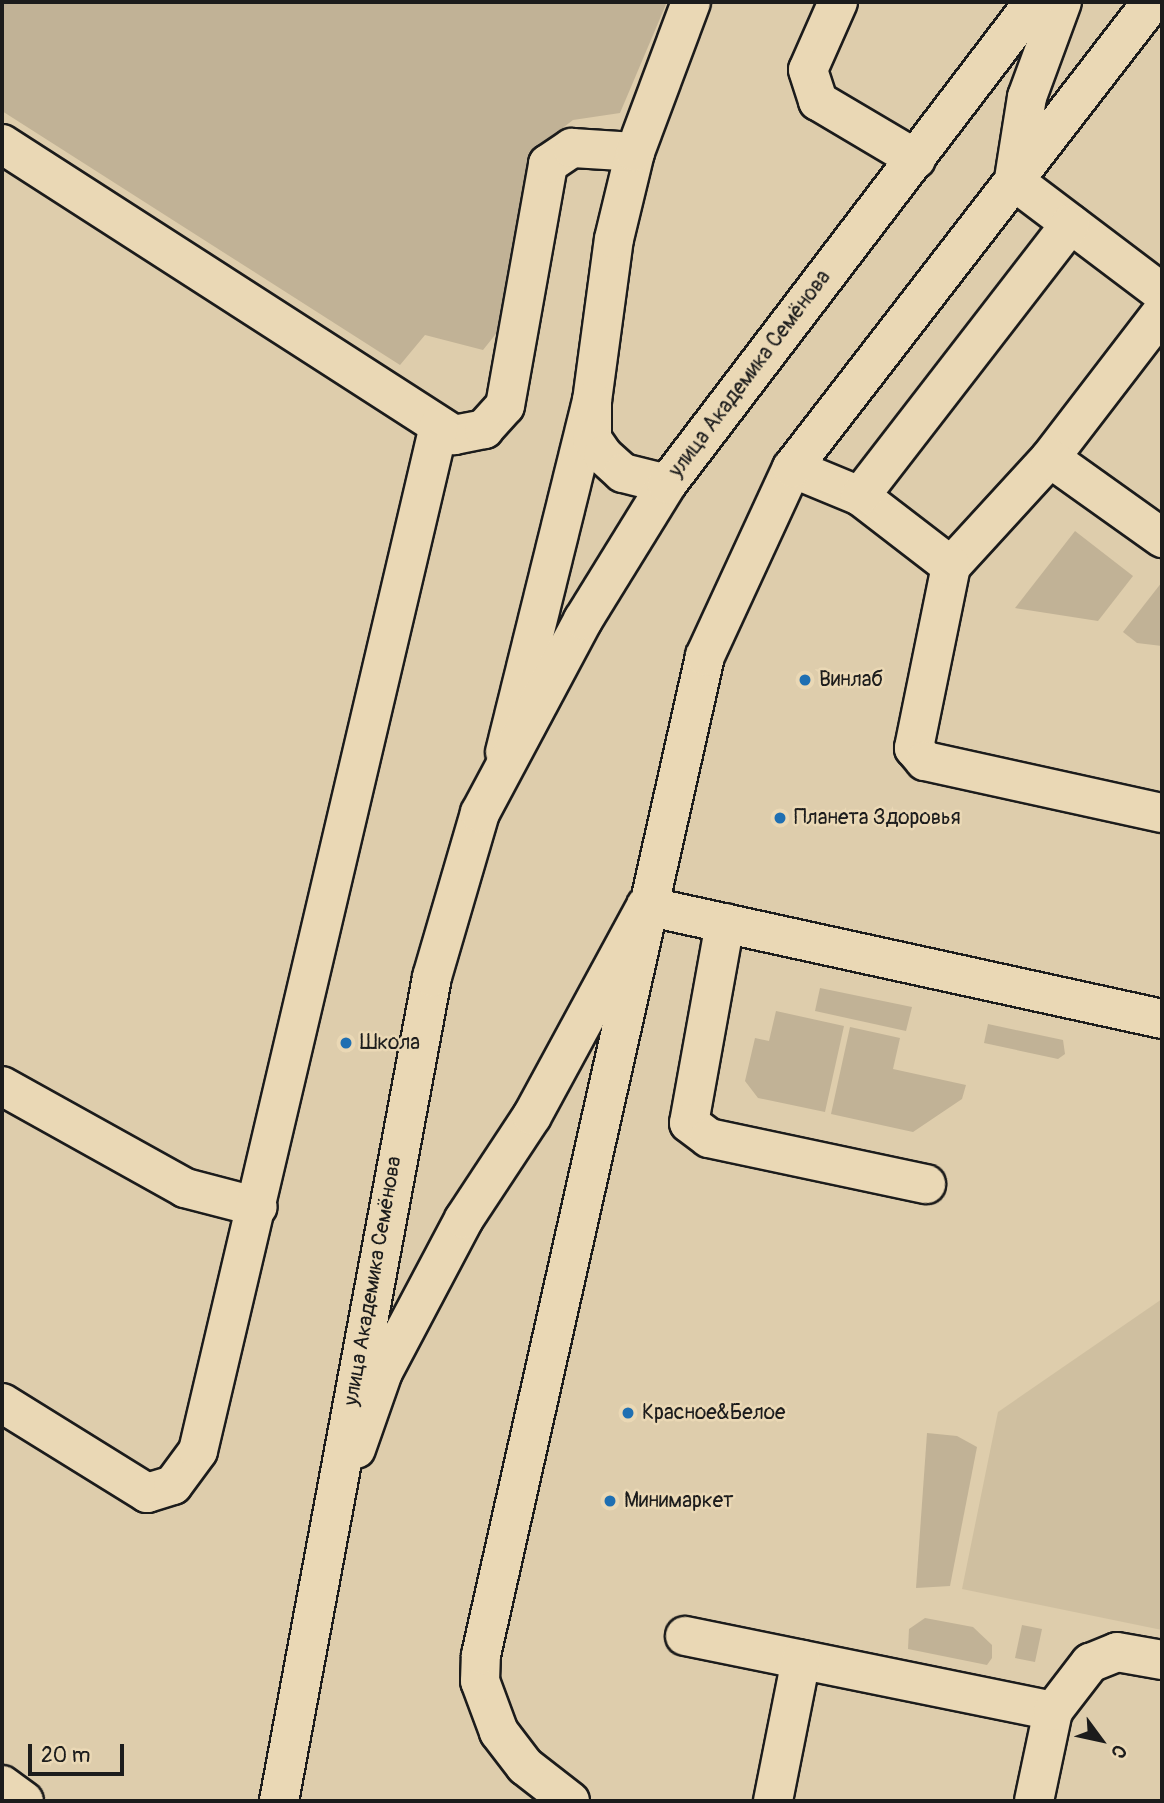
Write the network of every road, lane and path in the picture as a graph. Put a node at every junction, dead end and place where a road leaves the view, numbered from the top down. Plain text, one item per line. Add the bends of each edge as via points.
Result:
1 (691, 2) edge
2 (838, 2) edge
3 (1034, 2) edge
4 (1062, 2) edge
5 (1152, 2) edge
6 (2, 144) edge
7 (635, 152) junction
8 (916, 159) junction
9 (1014, 181) junction
10 (1070, 223) junction
11 (1162, 293) edge
12 (1162, 312) edge
13 (592, 401) junction
14 (439, 426) junction
15 (1050, 458) junction
16 (792, 468) junction
17 (667, 484) junction
18 (860, 496) junction
19 (1162, 538) edge
20 (951, 566) junction
21 (500, 770) junction
22 (1162, 813) edge
23 (646, 906) junction
24 (725, 923) junction
25 (1162, 1019) edge
26 (2, 1086) edge
27 (532, 1116) junction
28 (595, 1139) junction
29 (926, 1184) dead end
30 (257, 1207) junction
31 (2, 1403) edge
32 (328, 1527) junction
33 (685, 1636) dead end
34 (802, 1660) junction
35 (1162, 1660) edge
36 (1053, 1711) junction
37 (2, 1785) edge
38 (24, 1801) edge
39 (279, 1801) edge
40 (570, 1801) edge
41 (773, 1801) edge
42 (1034, 1801) edge

1 - 7 street, улица Академика Семёнова
2 - 8 street via 808,70 818,101
3 - 8 street, улица Академика Семёнова
4 - 9 street via 1027,97
5 - 9 street
6 - 14 street
7 - 13 street, улица Академика Семёнова via 614,239
7 - 14 street via 572,148 548,164 505,407 484,429 454,435
8 - 17 street, улица Академика Семёнова
9 - 10 street
9 - 16 street
10 - 11 street
10 - 18 street
12 - 15 street
13 - 17 street via 592,439 603,455 623,473
13 - 21 street, улица Академика Семёнова
14 - 30 street
15 - 19 street
15 - 20 street
16 - 18 street
16 - 23 street via 705,656
17 - 21 street, улица Академика Семёнова
18 - 20 street
20 - 22 street via 914,740 919,757
21 - 32 street, улица Академика Семёнова via 480,813 432,977
23 - 24 street
23 - 27 street
23 - 28 street
24 - 25 street
24 - 29 street via 687,1111 689,1123 709,1138
26 - 30 street via 185,1188
27 - 28 street via 564,1100 589,1114
27 - 32 street via 464,1219 383,1372
28 - 40 street via 481,1655 482,1692 499,1732 525,1766
30 - 31 street via 198,1451 173,1485 147,1493
32 - 39 street, улица Академика Семёнова
33 - 34 street
34 - 36 street
34 - 41 street
35 - 36 street via 1127,1652 1101,1656
36 - 42 street
37 - 38 street

